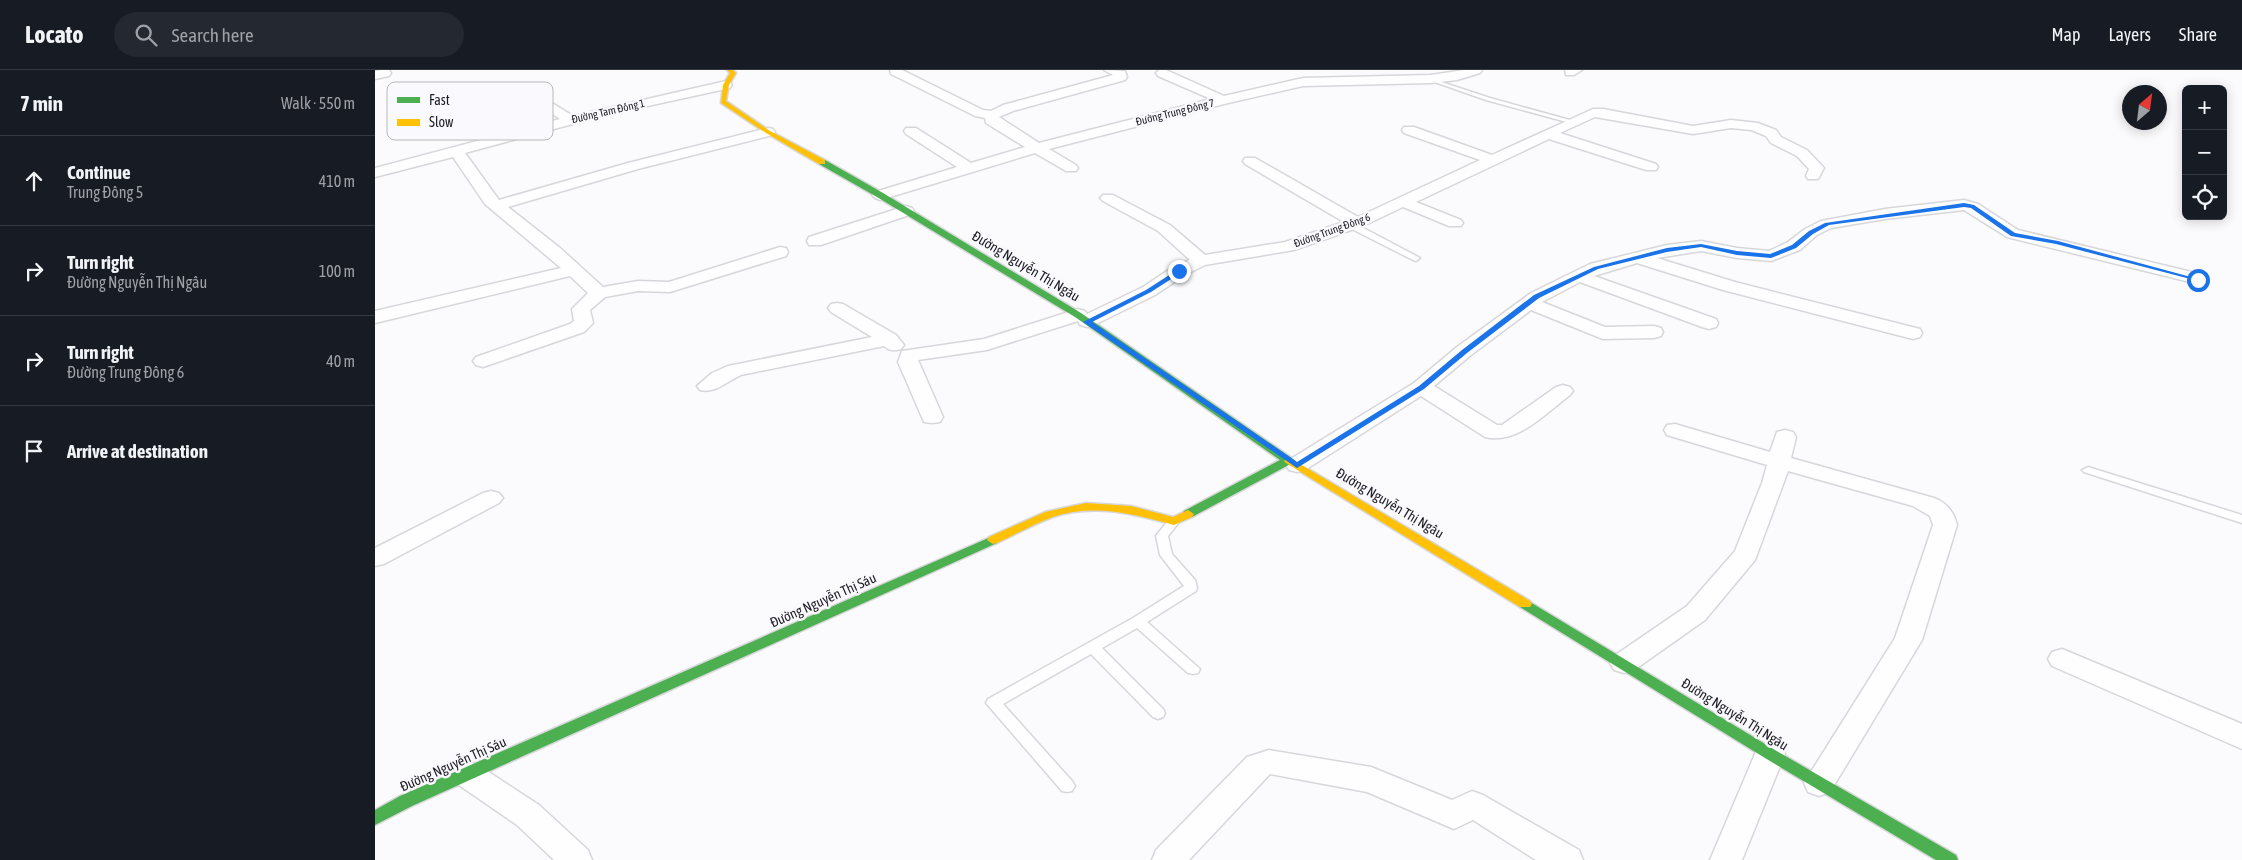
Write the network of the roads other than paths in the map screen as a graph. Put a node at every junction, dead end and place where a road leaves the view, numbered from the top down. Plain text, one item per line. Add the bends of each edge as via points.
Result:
1 (730, 70) edge
2 (1111, 70) edge
3 (1475, 70) edge
4 (895, 71) edge
5 (1161, 73) dead end
6 (1288, 74) dead end
7 (1431, 79) junction
8 (1303, 82) junction
9 (726, 85) junction
10 (1223, 100) junction
11 (553, 109) edge
12 (993, 115) junction
13 (570, 120) junction
14 (1574, 122) junction
15 (553, 125) edge
16 (1441, 129) dead end
17 (1409, 130) dead end
18 (911, 131) dead end
19 (768, 132) junction
20 (1548, 134) junction
21 (496, 140) edge
22 (1038, 148) junction
23 (456, 151) junction
24 (1512, 152) junction
25 (1494, 160) junction
26 (1250, 161) dead end
27 (1651, 167) dead end
28 (968, 168) junction
29 (1071, 168) dead end
30 (375, 173) edge
31 (1813, 176) dead end
32 (880, 195) junction
33 (1108, 198) dead end
34 (1403, 202) junction
35 (496, 206) junction
36 (906, 211) junction
37 (1354, 224) junction
38 (1455, 224) dead end
39 (815, 241) dead end
40 (780, 252) dead end
41 (1416, 258) dead end
42 (1640, 258) junction
43 (1201, 261) junction
44 (574, 270) junction
45 (1579, 276) junction
46 (2198, 280) dead end
47 (599, 293) junction
48 (1528, 303) junction
49 (837, 308) dead end
50 (375, 317) edge
51 (1083, 318) junction
52 (1709, 323) dead end
53 (1654, 332) dead end
54 (1913, 333) dead end
55 (889, 340) junction
56 (909, 356) junction
57 (483, 361) dead end
58 (707, 386) dead end
59 (1421, 387) junction
60 (1563, 392) dead end
61 (932, 417) dead end
62 (1675, 430) dead end
63 (1782, 449) junction
64 (1292, 463) junction
65 (2088, 470) dead end
66 (491, 498) dead end
67 (2242, 519) edge
68 (1174, 521) junction
69 (375, 558) edge
70 (1138, 621) junction
71 (1093, 647) junction
72 (2062, 659) dead end
73 (1624, 663) junction
74 (1193, 669) dead end
75 (1158, 713) dead end
76 (2242, 736) edge
77 (1770, 754) junction
78 (467, 774) junction
79 (1819, 783) junction
80 (1067, 786) dead end
81 (375, 818) edge
82 (576, 860) edge
83 (1168, 860) edge
84 (1567, 860) edge
85 (1726, 860) edge
86 (1950, 860) edge

1 - 9 street, Đường Nguyễn Thị Ngâu via 733,73
2 - 12 street via 1121,77
3 - 7 street, Đường Trung Đông 7
4 - 12 street via 980,113
5 - 10 street
6 - 8 street
7 - 8 street, Đường Trung Đông 7
7 - 14 lane via 1488,99
8 - 10 street, Đường Trung Đông 7
9 - 13 street, Đường Tam Đông 1
9 - 19 street, Đường Nguyễn Thị Ngâu via 723,102
10 - 22 street, Đường Trung Đông 7
11 - 13 street
12 - 22 street via 991,120
13 - 15 street, Đường Tam Đông 1
14 - 20 street, Đường Trung Đông 6
14 - 31 street, Đường Trung Đông 6 via 1603,112 1693,130 1731,124 1753,126 1802,152 1817,168
16 - 24 street
17 - 25 street
18 - 28 street
19 - 32 street, Đường Nguyễn Thị Ngâu
19 - 35 street
20 - 24 street, Đường Trung Đông 6
20 - 27 street
21 - 23 street, Đường Tam Đông 1
22 - 28 street, Đường Trung Đông 7
22 - 29 street
23 - 30 street, Đường Tam Đông 1
23 - 35 street
24 - 25 street, Đường Trung Đông 6
25 - 34 street, Đường Trung Đông 6
26 - 37 street
28 - 32 street, Đường Trung Đông 7
32 - 36 street, Đường Nguyễn Thị Ngâu
33 - 43 street via 1164,228
34 - 37 street, Đường Trung Đông 6
34 - 38 street
35 - 44 street
36 - 39 street
36 - 51 street, Đường Nguyễn Thị Ngâu
37 - 41 lane
37 - 43 street, Đường Trung Đông 6 via 1288,246
40 - 47 street via 670,288 638,286
42 - 45 street via 1596,268
42 - 46 street via 1667,250 1701,246 1771,256 1794,246 1827,224 1964,205 2013,234
42 - 54 street via 1729,286
43 - 51 street, Đường Trung Đông 6 via 1149,291
44 - 47 street
44 - 50 street
45 - 48 street
45 - 52 street
47 - 57 street via 581,309 584,323 577,328
48 - 53 street via 1603,333
48 - 59 street
49 - 55 street
51 - 56 street, Đường Trung Đông 6 via 987,344
51 - 64 street, Đường Nguyễn Thị Ngâu
55 - 56 street
55 - 58 street via 735,370
56 - 61 street via 908,362
59 - 60 street via 1493,432 1507,432
59 - 64 street
62 - 63 street
63 - 73 street via 1773,483 1746,554 1697,613
63 - 79 street via 1935,506 1943,514 1945,525 1907,640
64 - 68 street
64 - 73 street, Đường Nguyễn Thị Ngâu
65 - 67 lane
66 - 69 street
68 - 70 lane via 1162,536 1166,555 1191,588
68 - 78 street, Đường Nguyễn Thị Sáu via 1140,510 1083,506 1056,512
70 - 71 lane
70 - 74 lane
71 - 75 lane
71 - 80 lane via 993,703
72 - 76 street
73 - 77 street, Đường Nguyễn Thị Ngâu
77 - 79 street, Đường Nguyễn Thị Ngâu
77 - 85 street
78 - 81 street, Đường Nguyễn Thị Sáu
78 - 82 street via 528,816
79 - 86 street, Đường Nguyễn Thị Ngâu
83 - 84 street via 1258,766 1269,762 1371,780 1454,815 1472,804

